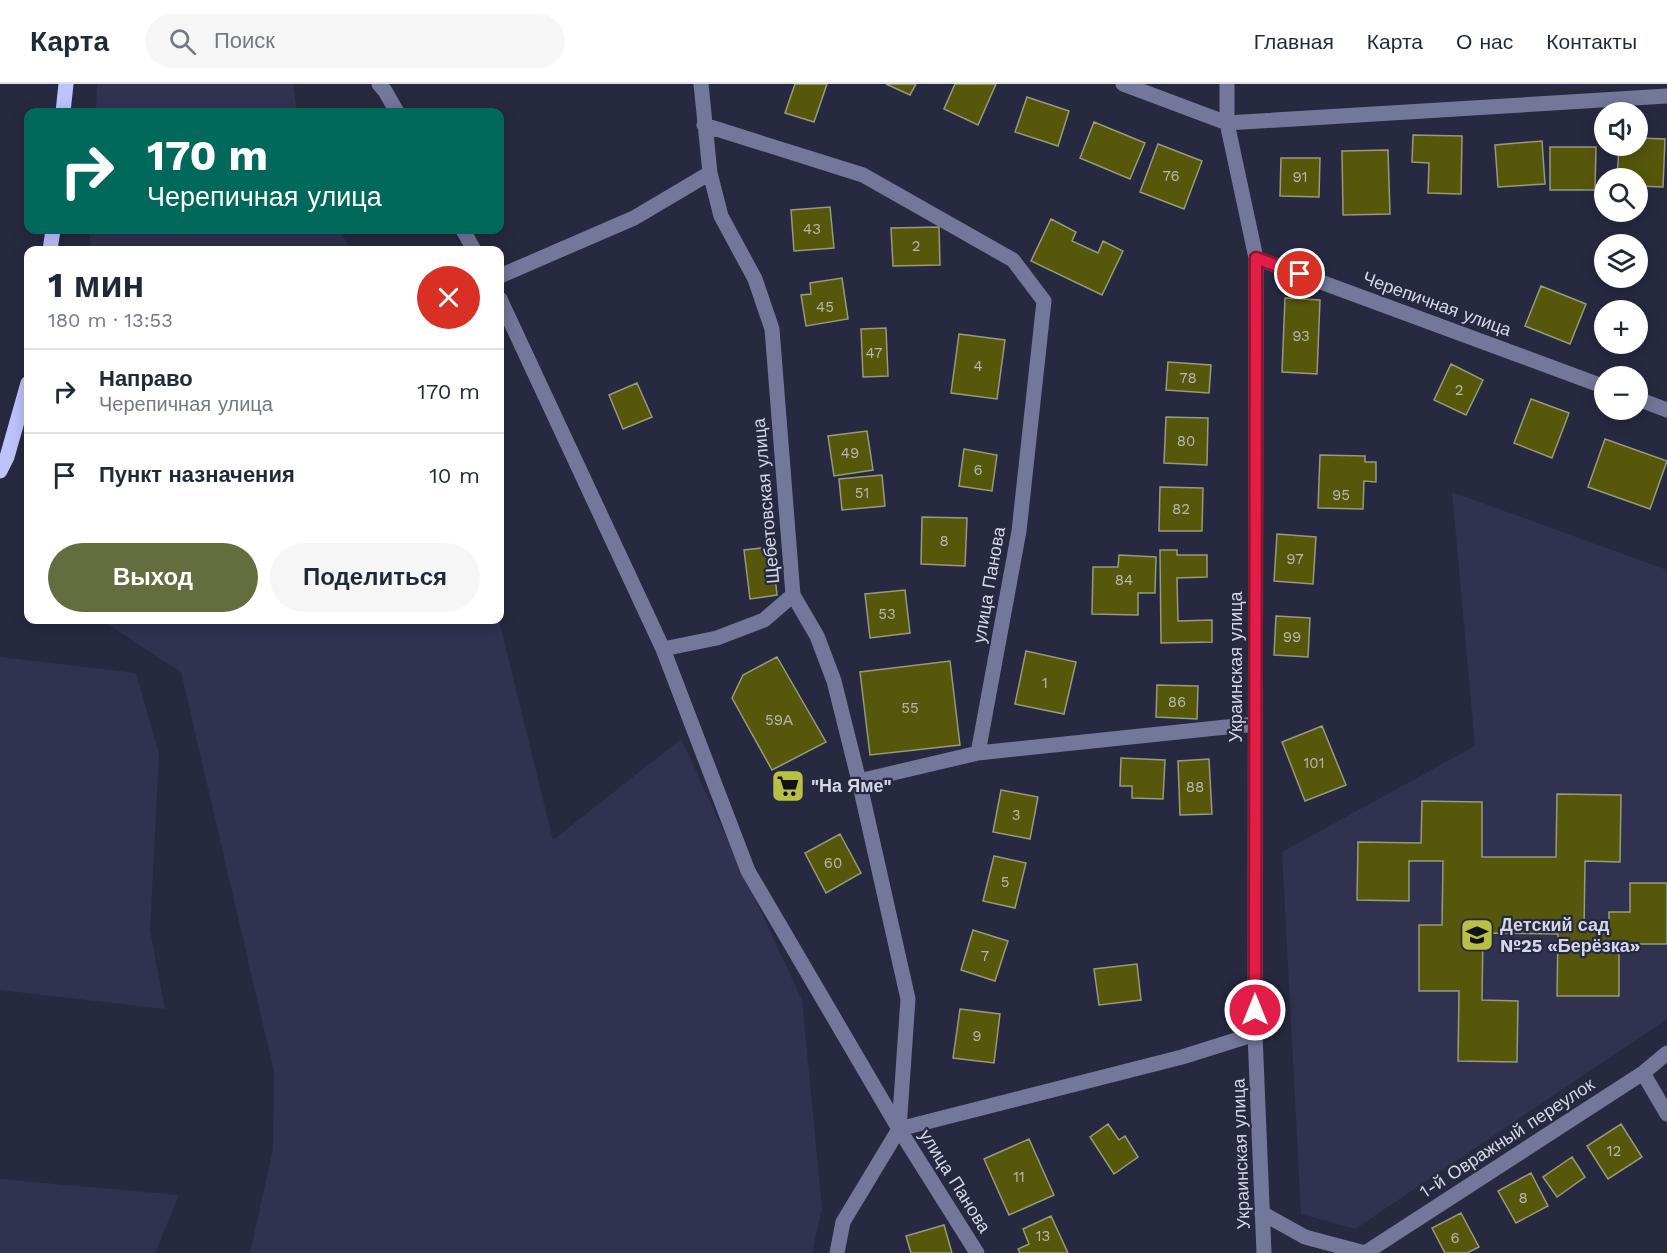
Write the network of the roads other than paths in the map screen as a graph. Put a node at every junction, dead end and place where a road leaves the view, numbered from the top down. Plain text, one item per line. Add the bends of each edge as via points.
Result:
1 (66, 84) edge
2 (379, 84) edge
3 (700, 84) edge
4 (1123, 84) edge
5 (1227, 84) edge
6 (1643, 91) edge
7 (1667, 96) edge
8 (63, 108) edge
9 (395, 108) edge
10 (1227, 123) junction
11 (704, 125) junction
12 (710, 173) junction
13 (1256, 258) junction
14 (504, 274) edge
15 (504, 308) edge
16 (1594, 383) edge
17 (24, 398) edge
18 (1648, 403) edge
19 (1667, 410) edge
20 (0, 471) edge
21 (793, 595) junction
22 (663, 649) junction
23 (1256, 724) junction
24 (978, 753) junction
25 (859, 781) junction
26 (1255, 1034) junction
27 (1667, 1053) edge
28 (1643, 1073) junction
29 (1667, 1114) edge
30 (899, 1129) junction
31 (1262, 1213) junction
32 (837, 1253) edge
33 (977, 1253) edge
34 (1264, 1253) edge
35 (1365, 1253) edge

1 - 8 main road
2 - 9 street
3 - 11 street, Щебетовская улица
4 - 10 street
5 - 10 street, Украинская улица
6 - 7 street
6 - 10 street
10 - 13 street, Украинская улица
11 - 12 street, Щебетовская улица
11 - 24 street, улица Панова via 863,175 1013,260 1044,301 1019,531
12 - 14 street via 634,218
12 - 21 street, Щебетовская улица via 721,216 755,279 772,329
13 - 16 street, Черепичная улица
13 - 23 street, Украинская улица
15 - 22 street, улица Панова
17 - 20 main road
18 - 19 street
21 - 22 street via 764,620 717,638
21 - 25 street, Щебетовская улица via 817,636 834,681
22 - 30 street, улица Панова via 748,871
23 - 24 street
23 - 26 street, Украинская улица
24 - 25 street
25 - 30 street, Щебетовская улица via 908,999
26 - 30 street via 1182,1057
26 - 31 street, Украинская улица
27 - 28 street, 1-й Овражный переулок
28 - 29 street
28 - 35 street, 1-й Овражный переулок
30 - 32 street, Щебетовская улица via 843,1222
30 - 33 street, улица Панова
31 - 34 street, Украинская улица
31 - 35 street, 1-й Овражный переулок via 1305,1238

